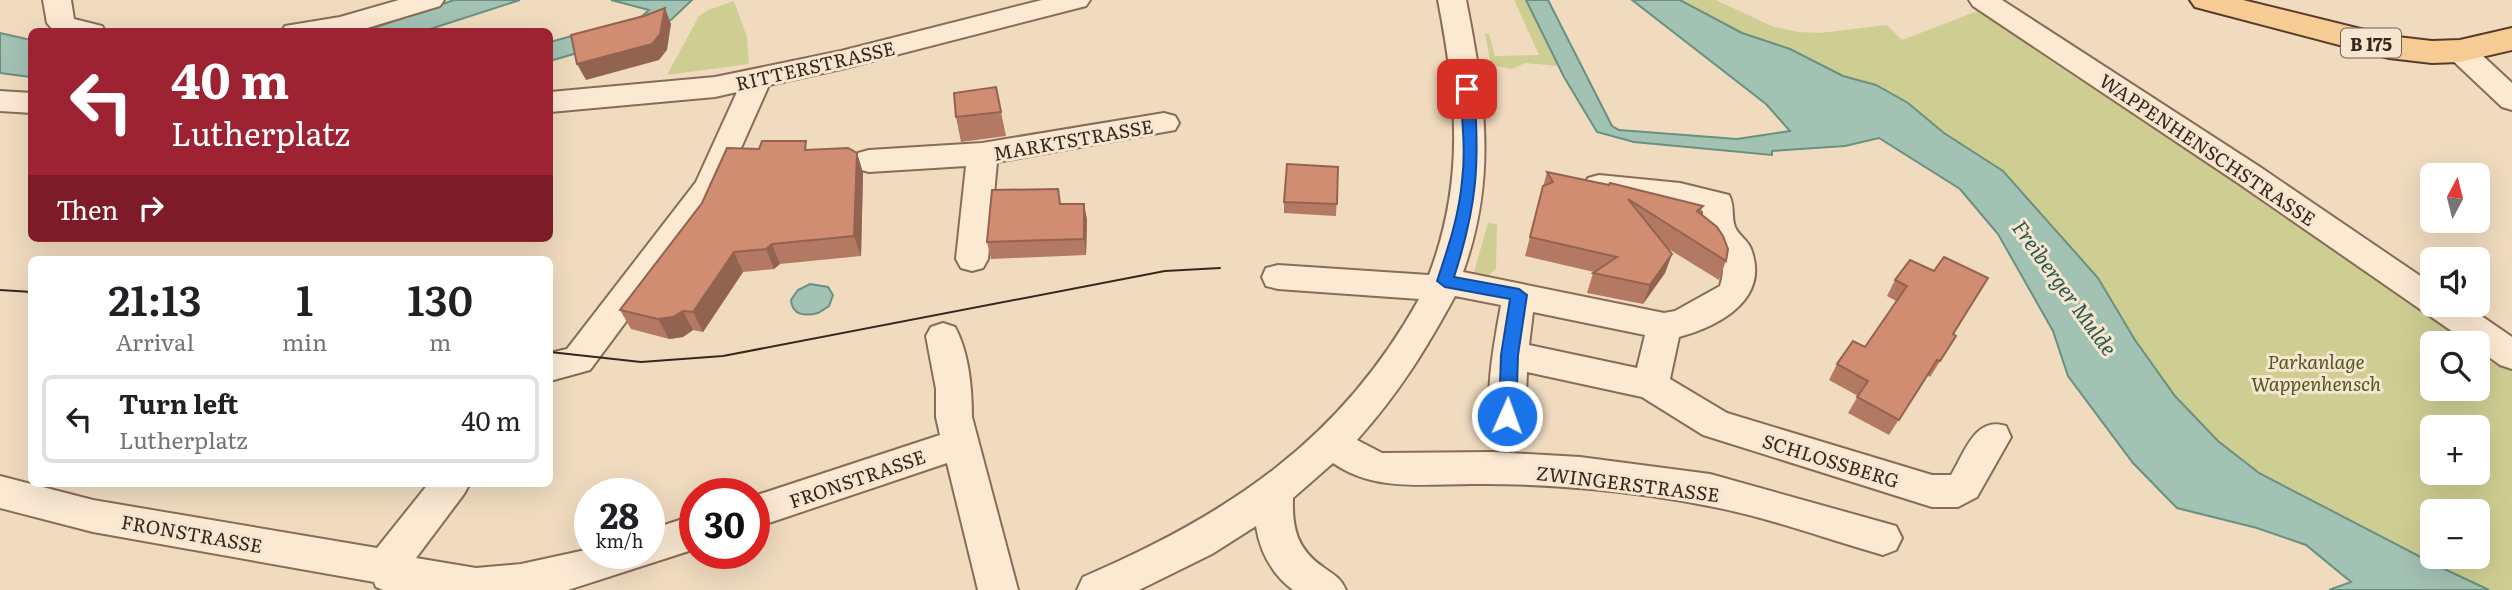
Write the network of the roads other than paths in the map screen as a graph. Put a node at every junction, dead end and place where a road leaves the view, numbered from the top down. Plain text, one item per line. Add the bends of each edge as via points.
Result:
1 (57, 0) edge
2 (429, 0) edge
3 (1076, 0) edge
4 (1452, 0) edge
5 (1983, 0) edge
6 (2206, 0) edge
7 (70, 28) edge
8 (326, 28) edge
9 (2512, 39) edge
10 (2460, 51) junction
11 (757, 79) junction
12 (2512, 100) edge
13 (0, 101) edge
14 (553, 102) edge
15 (28, 103) edge
16 (1164, 123) dead end
17 (982, 154) junction
18 (869, 161) dead end
19 (1599, 186) edge
20 (972, 259) dead end
21 (1278, 277) dead end
22 (1443, 284) junction
23 (2420, 293) edge
24 (1519, 295) junction
25 (2457, 317) edge
26 (1664, 326) junction
27 (943, 336) dead end
28 (1510, 355) junction
29 (2512, 355) edge
30 (564, 364) edge
31 (1651, 385) junction
32 (1507, 416) dead end
33 (1993, 438) dead end
34 (961, 443) junction
35 (1333, 443) junction
36 (448, 487) edge
37 (1275, 490) junction
38 (0, 492) edge
39 (770, 508) edge
40 (1883, 538) dead end
41 (580, 569) edge
42 (393, 572) junction
43 (998, 590) edge
44 (1097, 590) edge
45 (1326, 590) edge

1 - 7 street via 61,23
2 - 8 street
3 - 11 street, RITTERSTRASSE
4 - 22 street via 1469,107 1470,181 1461,232
5 - 23 street, WAPPENHENSCHSTRASSE
6 - 10 main road, B 175 via 2389,47
9 - 10 main road, B 175
10 - 12 street
11 - 14 street, RITTERSTRASSE
11 - 30 street via 709,187
13 - 15 street
16 - 17 street, MARKTSTRASSE
17 - 18 street, MARKTSTRASSE
17 - 20 street, MARKTSTRASSE
19 - 26 street via 1680,194 1718,203 1719,230 1735,249 1740,275 1734,293 1681,323
21 - 22 street
22 - 24 street
22 - 35 street via 1414,341 1384,385
24 - 26 street
24 - 28 street
25 - 29 street
26 - 31 street
27 - 34 street
28 - 31 street, SCHLOSSBERG
28 - 32 street
31 - 33 street, SCHLOSSBERG via 1716,425 1933,491 1958,491 1964,486
34 - 39 street, FRONSTRASSE
34 - 43 street
35 - 37 street
35 - 40 street, ZWINGERSTRASSE via 1381,469 1580,473 1710,490
36 - 42 street
37 - 44 street via 1199,541
37 - 45 street via 1272,521 1282,553
38 - 42 street, FRONSTRASSE via 93,516
41 - 42 street, FRONSTRASSE via 476,586

